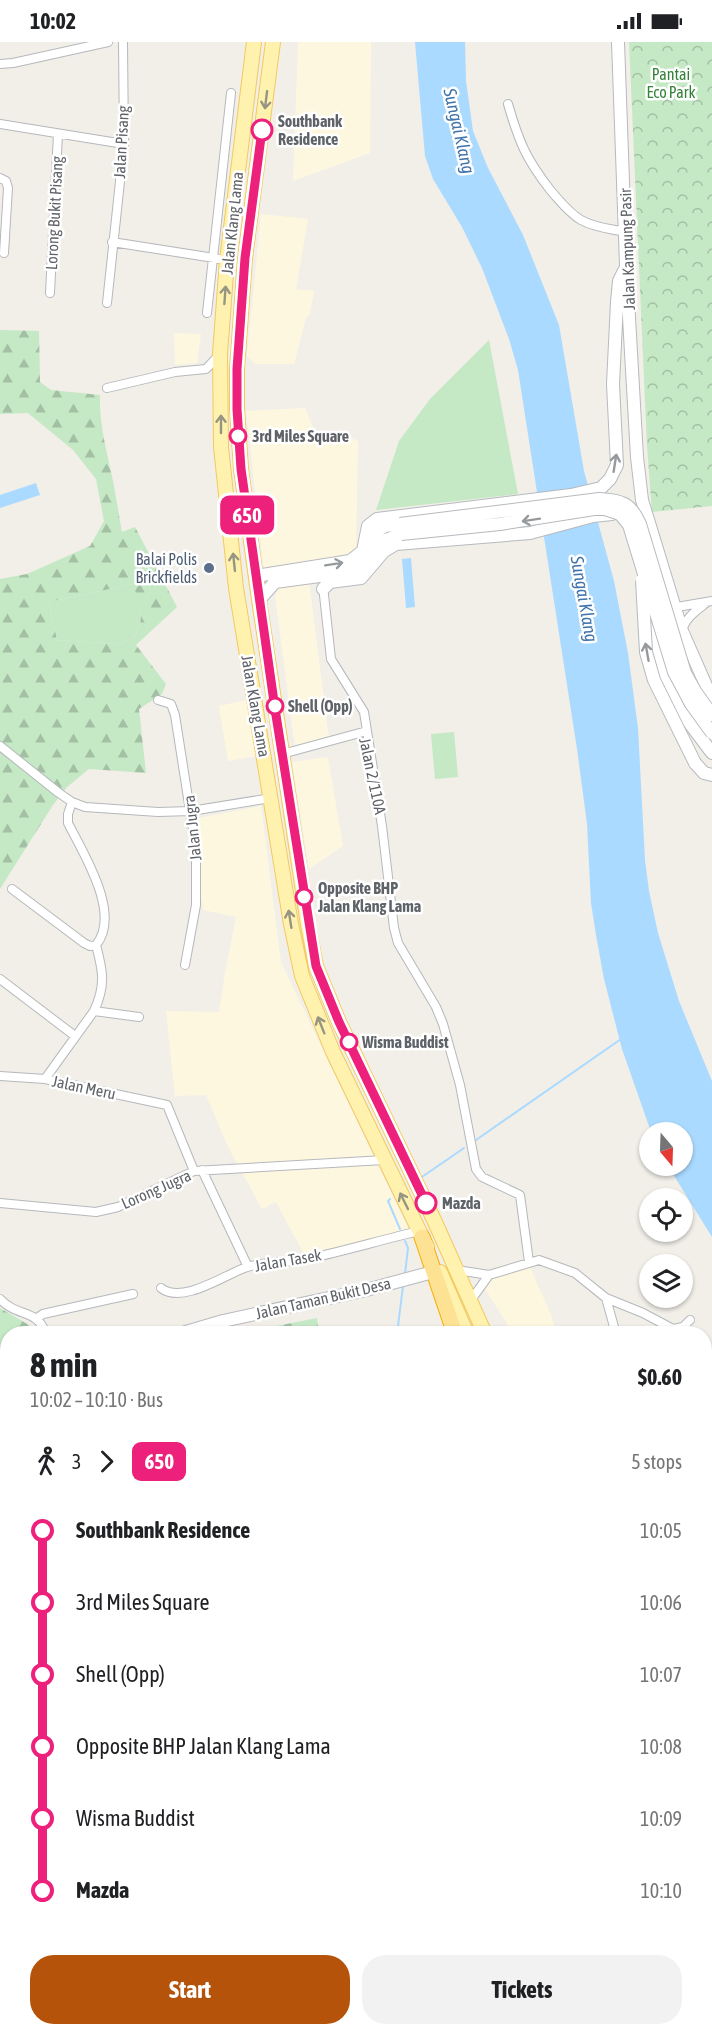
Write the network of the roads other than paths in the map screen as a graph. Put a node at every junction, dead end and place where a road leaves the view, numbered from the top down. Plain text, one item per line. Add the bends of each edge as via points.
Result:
1 (108, 42) edge
2 (123, 42) edge
3 (254, 42) edge
4 (273, 42) edge
5 (618, 42) edge
6 (0, 64) edge
7 (231, 93) dead end
8 (508, 104) dead end
9 (0, 124) edge
10 (58, 134) junction
11 (124, 144) junction
12 (0, 177) edge
13 (626, 232) junction
14 (112, 242) junction
15 (3, 254) dead end
16 (212, 257) junction
17 (228, 260) junction
18 (626, 265) junction
19 (50, 293) dead end
20 (107, 303) dead end
21 (207, 313) dead end
22 (220, 354) junction
23 (206, 369) junction
24 (221, 383) junction
25 (107, 388) dead end
26 (637, 457) junction
27 (571, 495) junction
28 (585, 501) junction
29 (477, 507) junction
30 (455, 510) junction
31 (621, 514) junction
32 (400, 529) junction
33 (478, 538) junction
34 (457, 539) junction
35 (363, 551) junction
36 (641, 558) junction
37 (256, 576) junction
38 (323, 583) junction
39 (644, 589) junction
40 (259, 600) junction
41 (709, 602) edge
42 (675, 608) junction
43 (682, 632) junction
44 (656, 639) junction
45 (691, 654) junction
46 (712, 686) edge
47 (712, 699) edge
48 (158, 700) dead end
49 (712, 715) edge
50 (367, 731) junction
51 (712, 733) edge
52 (263, 744) junction
53 (0, 746) edge
54 (712, 753) edge
55 (282, 754) junction
56 (712, 775) edge
57 (271, 798) junction
58 (72, 802) junction
59 (191, 811) junction
60 (12, 889) dead end
61 (96, 945) junction
62 (185, 965) dead end
63 (0, 979) edge
64 (94, 1011) junction
65 (139, 1017) dead end
66 (75, 1036) junction
67 (0, 1076) edge
68 (45, 1079) junction
69 (384, 1160) junction
70 (198, 1170) junction
71 (0, 1203) edge
72 (420, 1234) junction
73 (530, 1262) junction
74 (248, 1267) junction
75 (458, 1270) junction
76 (433, 1272) junction
77 (489, 1275) junction
78 (161, 1288) dead end
79 (133, 1294) dead end
80 (606, 1298) junction
81 (0, 1299) edge
82 (471, 1300) junction
83 (37, 1318) junction
84 (690, 1320) dead end
85 (43, 1326) edge
86 (206, 1326) edge
87 (452, 1326) edge
88 (463, 1326) edge
89 (482, 1326) edge
90 (614, 1326) edge
91 (667, 1326) edge
92 (684, 1326) edge

1 - 6 street
2 - 11 street, Jalan Pisang
3 - 17 main road, Jalan Klang Lama
4 -> 37 main road, Jalan Klang Lama via 245,258 237,369 241,469
5 - 13 street, Jalan Kampung Pasir
7 - 16 street
8 - 13 street via 533,168 567,209 588,223
9 - 10 street
10 - 11 street
10 - 19 street, Lorong Bukit Pisang
11 - 14 street, Jalan Pisang
12 - 15 street via 8,188
13 - 18 street, Jalan Kampung Pasir
14 - 16 street
14 - 20 street, Jalan Pisang
16 - 17 street
16 - 21 street
22 -> 17 main road, Jalan Klang Lama
18 - 26 street, Jalan Kampung Pasir
27 -> 18 street via 602,488 617,465 613,384 619,281
22 - 23 street
22 - 24 main road, Jalan Klang Lama
23 - 24 street
23 - 25 street
52 -> 24 main road, Jalan Klang Lama via 236,588 221,447
26 - 39 street via 633,494
26 - 42 street via 642,500
27 - 28 street, bridge
27 - 29 street
28 - 32 street, bridge
28 - 49 street, bridge via 621,502 636,514 685,674
29 - 30 street
29 - 33 street
30 - 34 street
30 - 35 street via 374,520 368,526
31 -> 32 street, bridge via 594,509 500,524
31 - 33 street via 593,516 544,530
31 - 36 street, bridge via 630,525
32 - 35 street via 385,526
32 - 38 street via 357,568
33 - 34 street
34 - 38 street via 396,544 384,551 361,578
37 -> 35 street via 350,561
36 - 51 street, bridge via 674,672
56 -> 36 street, bridge via 695,763 654,680 642,617
37 - 40 main road, Jalan Klang Lama
37 - 52 main road via 246,582 243,591 266,725
38 - 40 street via 274,582
38 - 50 street via 331,659 364,712
39 - 42 street via 659,605
39 - 44 street
40 - 55 main road, Jalan Klang Lama
41 - 42 street
41 - 43 street via 687,618
42 - 43 street
42 - 44 street via 657,623
43 - 45 street
44 - 54 street via 662,668 679,709
45 - 46 street
45 - 47 street
48 - 59 street, Jalan Jugra via 171,704 176,715
50 - 55 street, Jalan 2/110A
50 - 73 street, Jalan 2/110A via 398,943 443,1024 460,1085 476,1169 482,1177 520,1195
52 - 57 main road, Jalan Klang Lama
53 - 58 street
55 - 75 main road, Jalan Klang Lama via 316,966
57 - 59 street
69 -> 57 main road, Jalan Klang Lama via 302,976
58 - 59 street via 99,809
58 - 61 street via 68,823 97,884 105,911 104,932
59 - 62 street, Jalan Jugra via 196,905
60 - 61 street via 84,944
61 - 64 street via 104,976
63 - 66 street
64 - 65 street
64 - 66 street
66 - 68 street
67 - 68 street, Jalan Meru
68 - 70 street, Jalan Meru via 167,1105
69 - 70 street, Lorong Jugra
72 -> 69 main road, Jalan Klang Lama
70 - 71 street, Lorong Jugra via 118,1207 96,1212
70 - 74 street
72 - 74 street, Jalan Tasek
72 - 76 highway
72 - 88 main road, Jalan Klang Lama
73 - 77 street
73 - 80 street via 539,1260 575,1273
74 - 78 street, Jalan Tasek via 186,1292 167,1293
75 - 77 street
75 - 82 main road, Jalan Klang Lama
76 - 86 street, Jalan Taman Bukit Desa
76 - 87 highway
77 - 82 street
79 - 83 street
80 - 90 street
80 - 91 street
81 - 83 street via 8,1307
82 - 89 main road, Jalan Klang Lama
83 - 85 street
84 - 92 street

